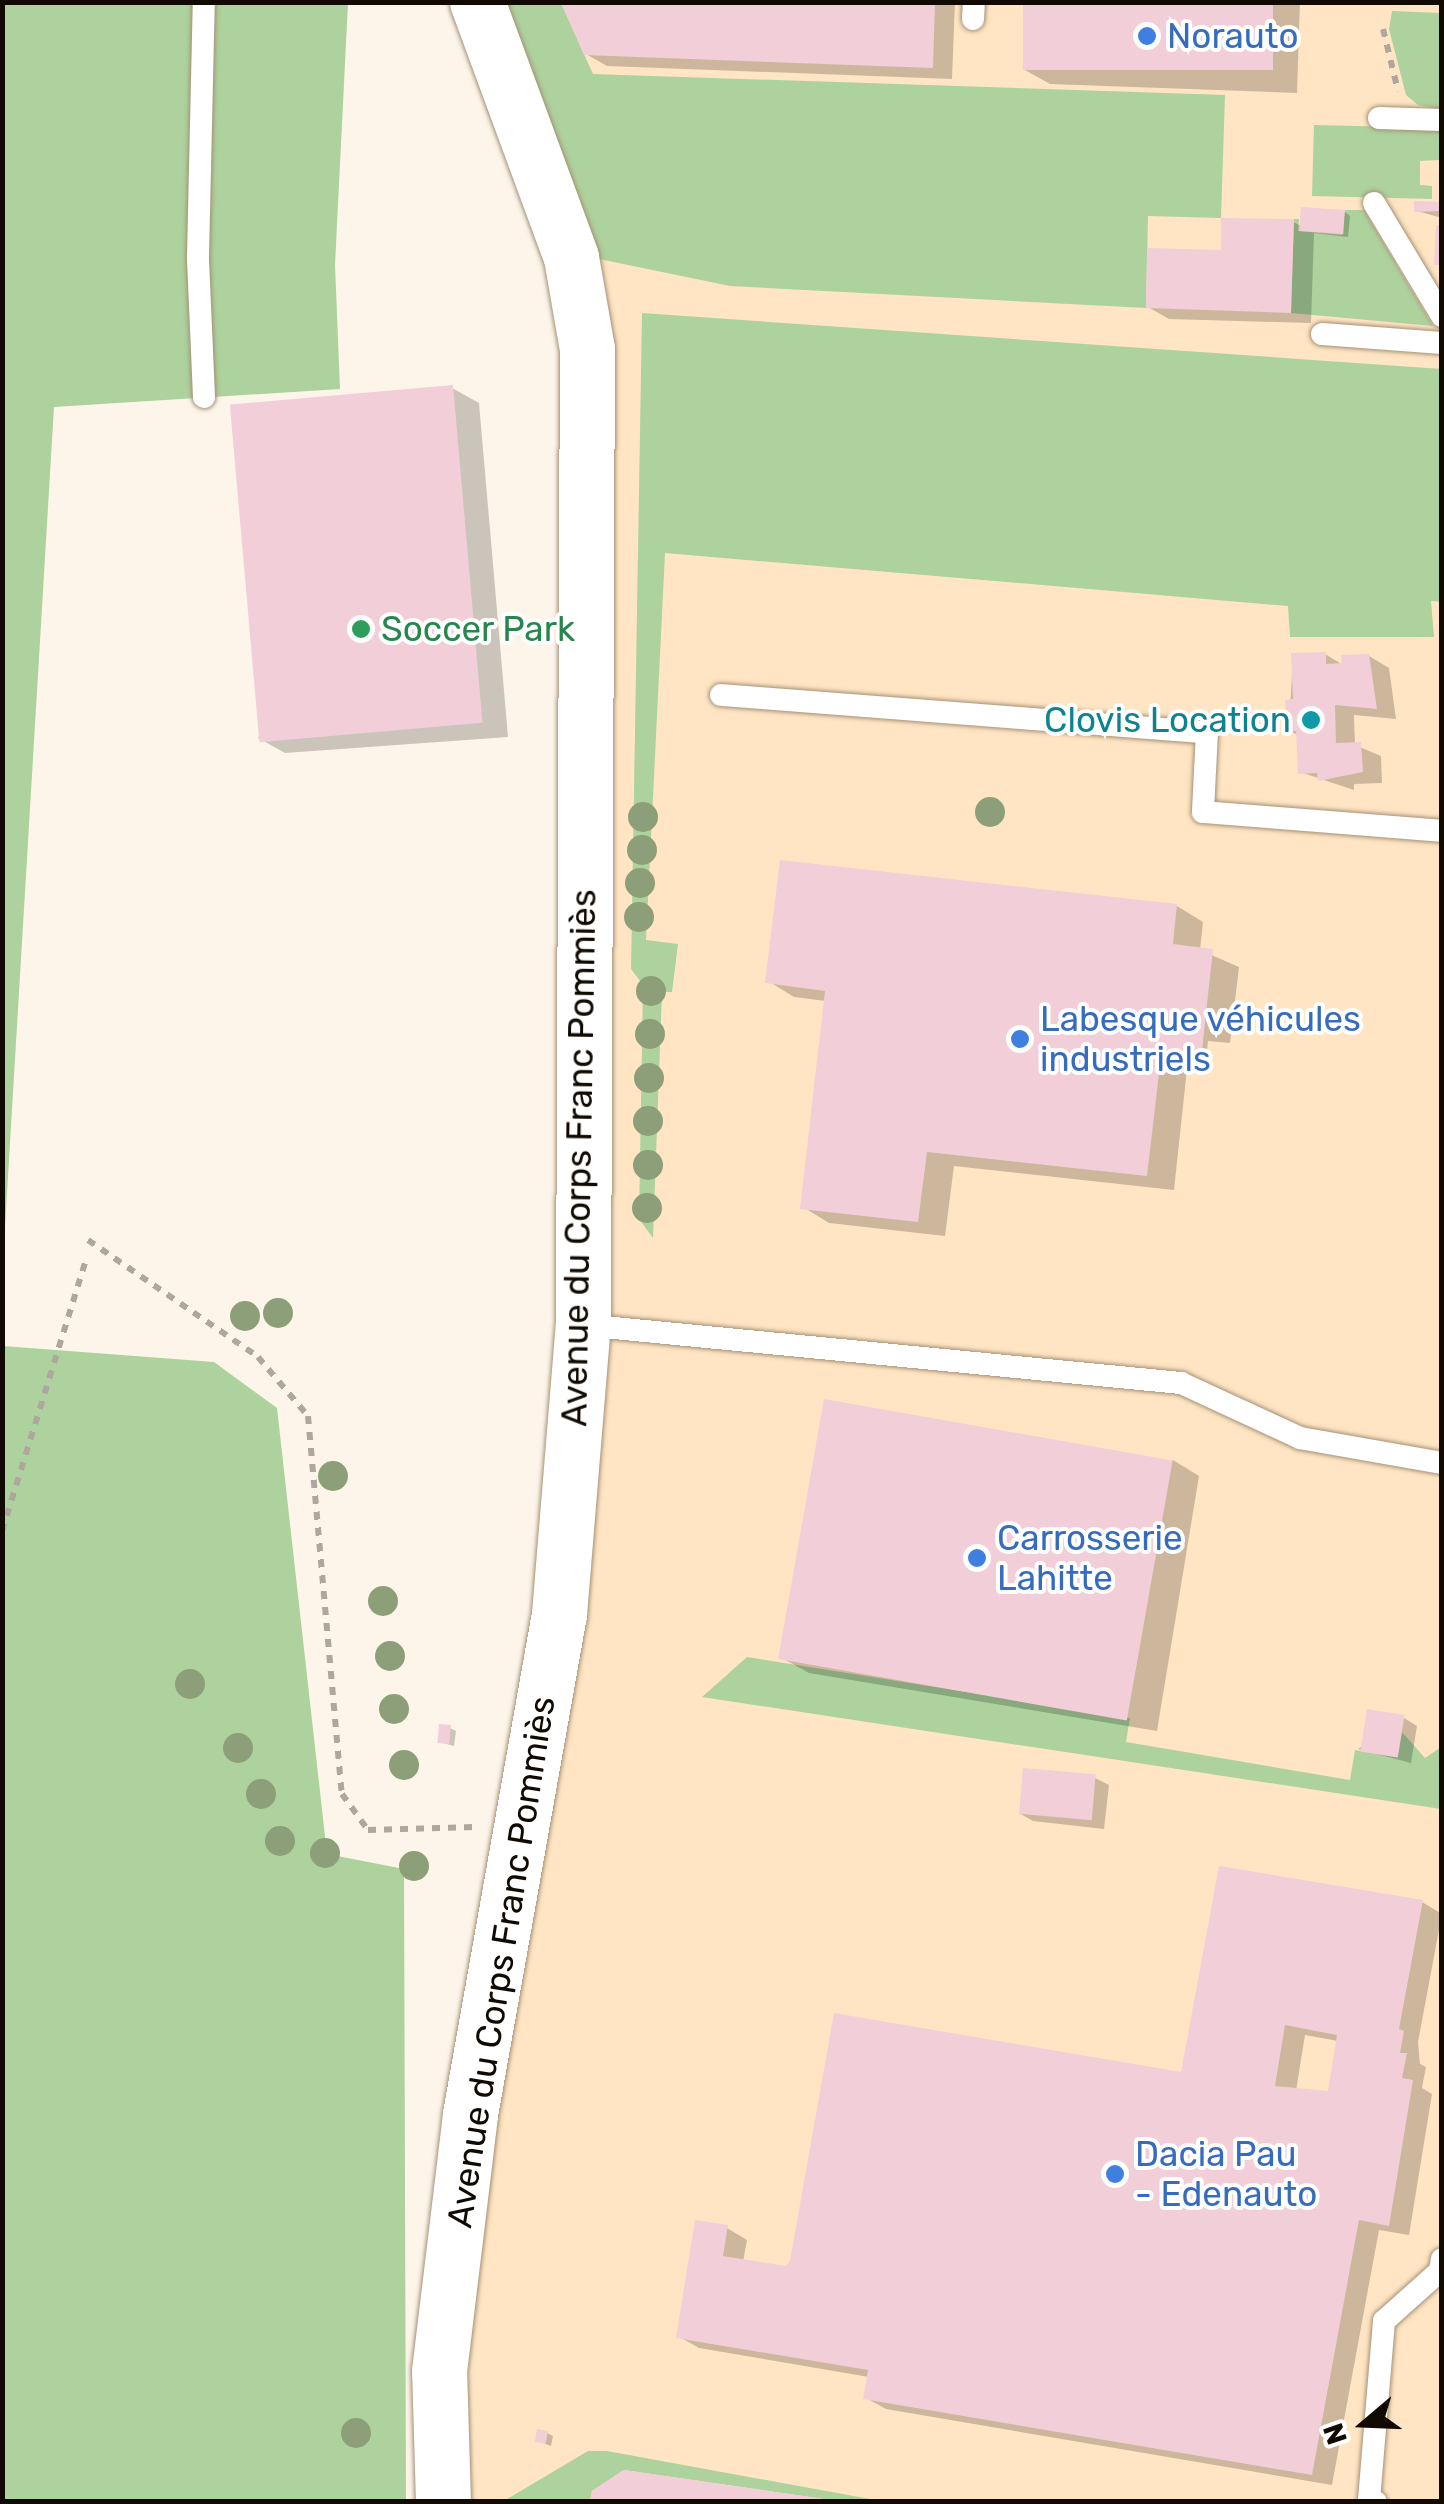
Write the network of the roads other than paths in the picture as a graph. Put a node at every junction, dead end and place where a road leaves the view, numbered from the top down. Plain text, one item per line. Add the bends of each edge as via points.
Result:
1 (204, 2) edge
2 (477, 2) edge
3 (1379, 118) dead end
4 (1439, 120) edge
5 (1374, 203) dead end
6 (1442, 316) edge
7 (1322, 334) dead end
8 (1442, 343) edge
9 (204, 397) dead end
10 (721, 695) dead end
11 (1442, 831) edge
12 (583, 1325) junction
13 (1442, 1462) edge
14 (1442, 2259) edge
15 (444, 2502) edge
16 (1376, 2502) edge

1 - 9 lane via 198,257
2 - 12 street, Avenue du Corps Franc Pommiès via 572,257 587,349
3 - 4 lane
5 - 6 lane
7 - 8 lane
10 - 11 lane via 1207,732 1204,812
12 - 13 lane via 1181,1382 1300,1438
12 - 15 street, Avenue du Corps Franc Pommiès via 559,1614 470,2114 442,2352
14 - 16 lane via 1440,2271 1384,2322 1368,2500

